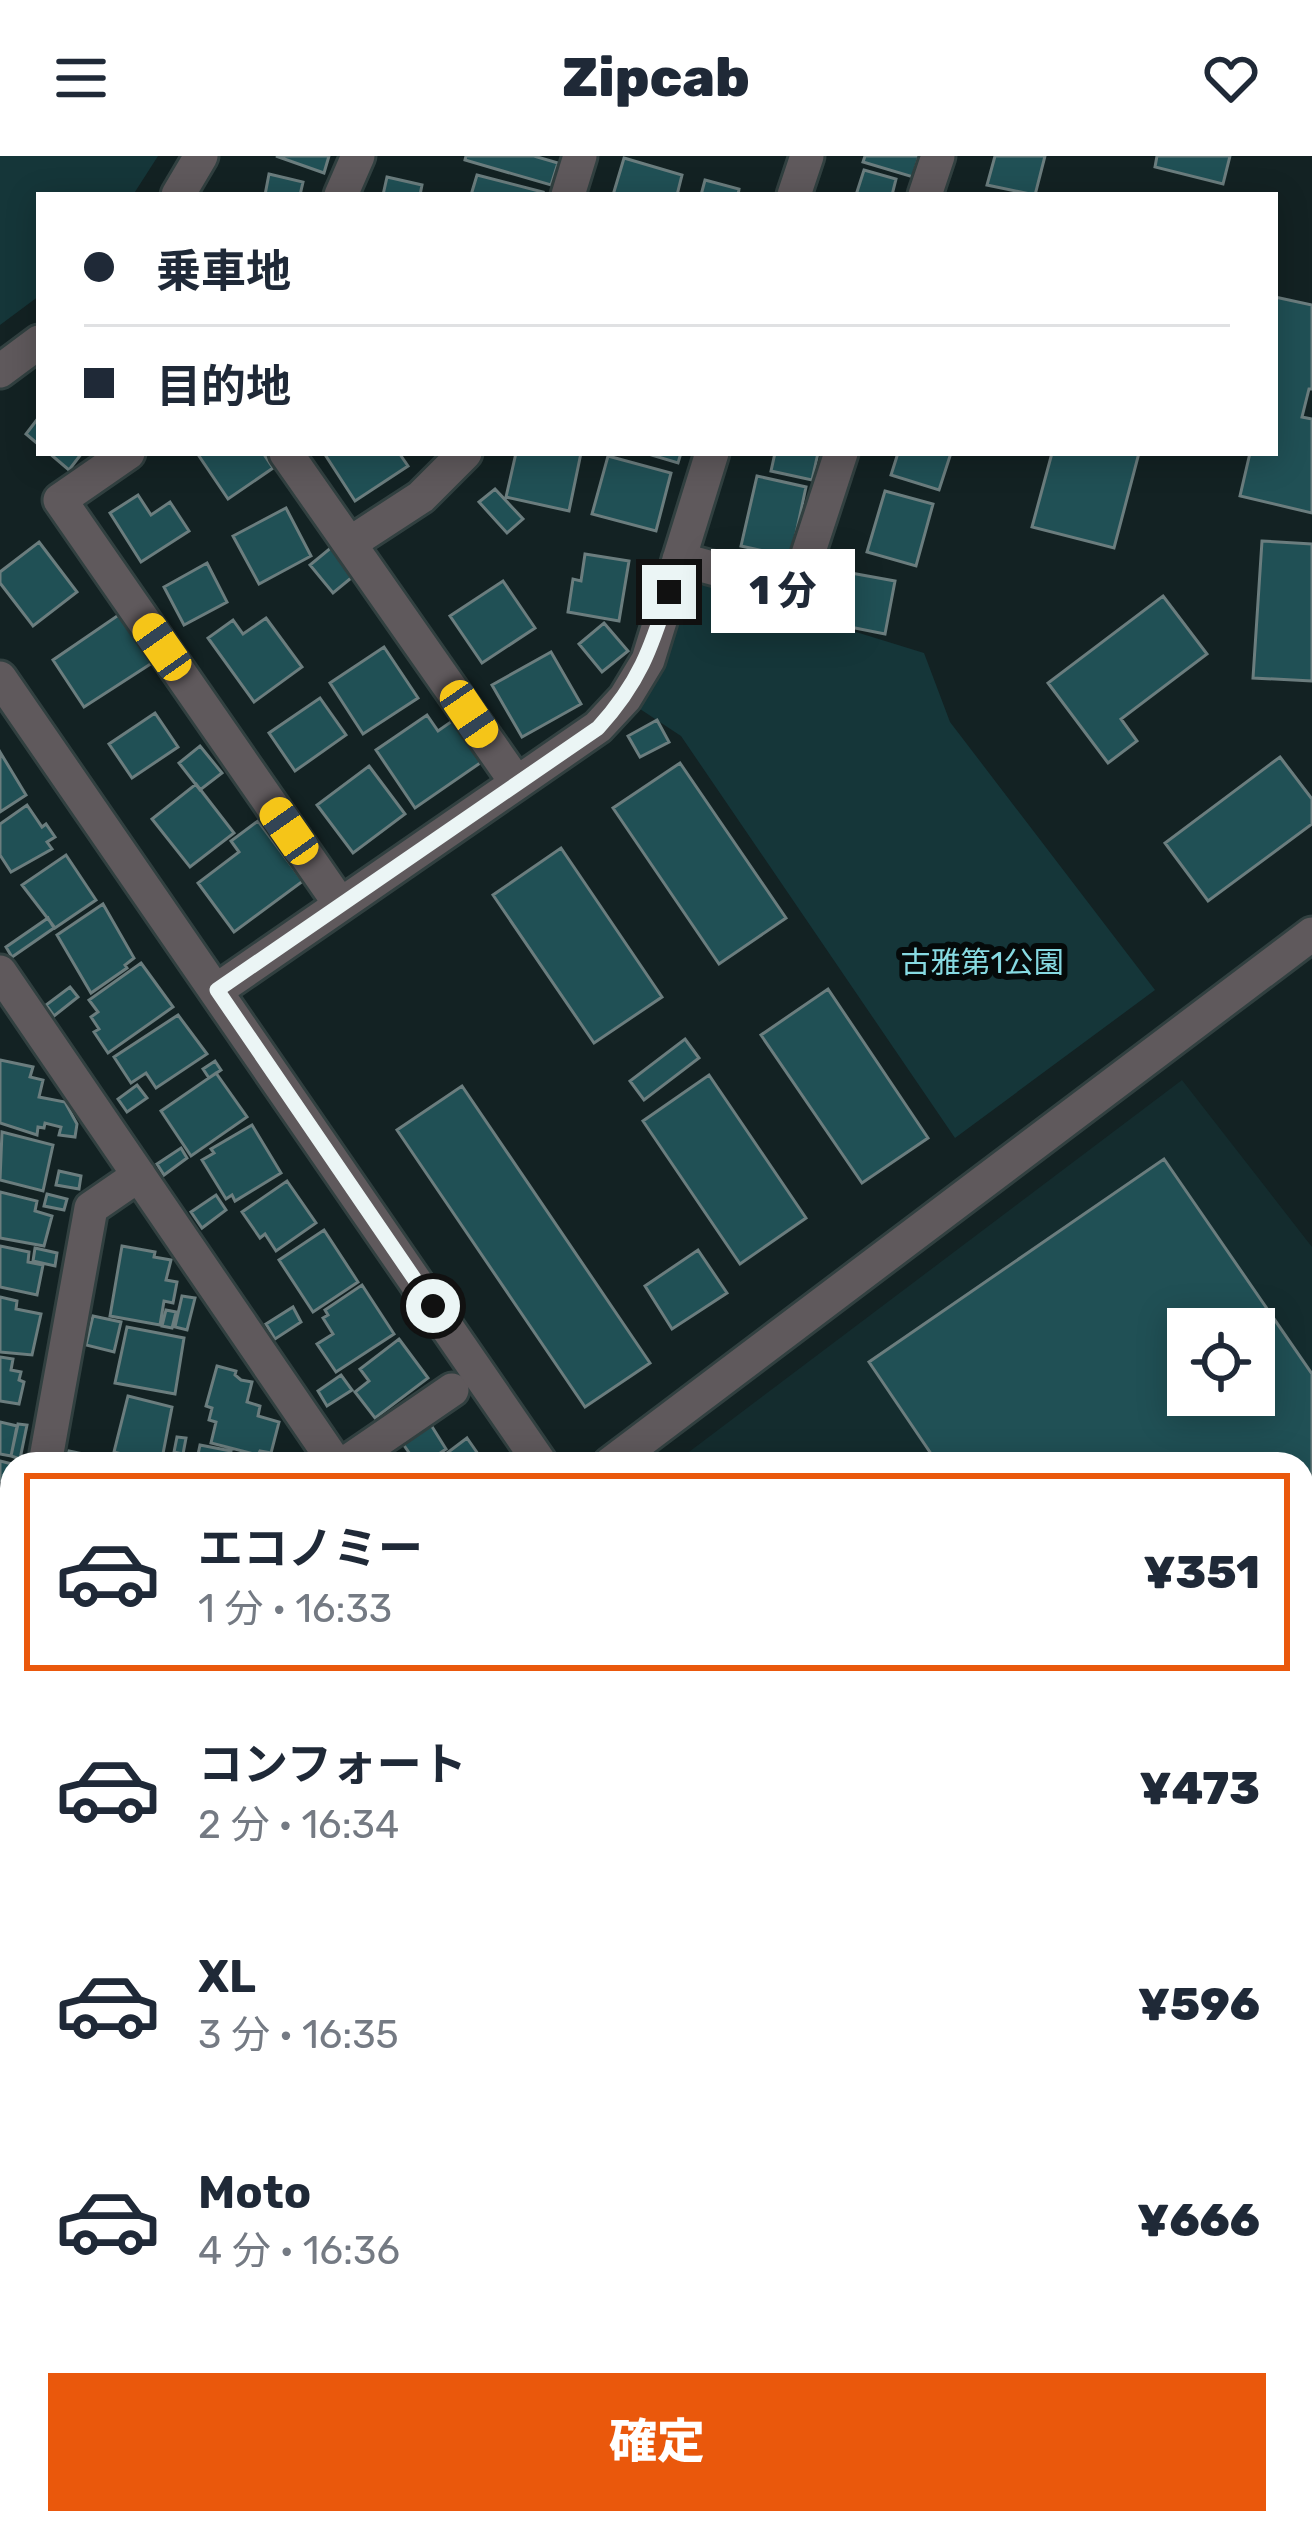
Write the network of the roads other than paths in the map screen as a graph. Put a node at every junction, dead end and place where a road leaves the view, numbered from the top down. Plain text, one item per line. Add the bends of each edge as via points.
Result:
1 (201, 156) edge
2 (358, 156) edge
3 (580, 156) edge
4 (806, 156) edge
5 (938, 156) edge
6 (180, 192) edge
7 (342, 192) edge
8 (569, 192) edge
9 (795, 192) edge
10 (926, 192) edge
11 (36, 344) edge
12 (0, 371) edge
13 (124, 456) edge
14 (288, 456) edge
15 (463, 456) edge
16 (711, 456) edge
17 (840, 456) edge
18 (352, 542) junction
19 (679, 559) junction
20 (0, 678) edge
21 (516, 782) junction
22 (340, 904) junction
23 (1312, 934) edge
24 (0, 972) edge
25 (217, 990) junction
26 (140, 1175) junction
27 (452, 1390) dead end
28 (48, 1452) edge
29 (332, 1452) edge
30 (358, 1452) edge
31 (533, 1452) edge
32 (626, 1452) edge

1 - 6 street
2 - 7 street
3 - 8 street
4 - 9 street
5 - 10 street
11 - 12 street
13 - 22 street via 60,500
14 - 18 street
15 - 18 street via 421,497
16 - 19 street
17 - 19 street via 796,591
18 - 21 street
19 - 21 street via 648,660 625,698 598,728
20 - 25 street
21 - 22 street
22 - 25 street
23 - 32 street
24 - 26 street
25 - 31 street
26 - 28 street via 91,1208
26 - 29 street
27 - 30 street

